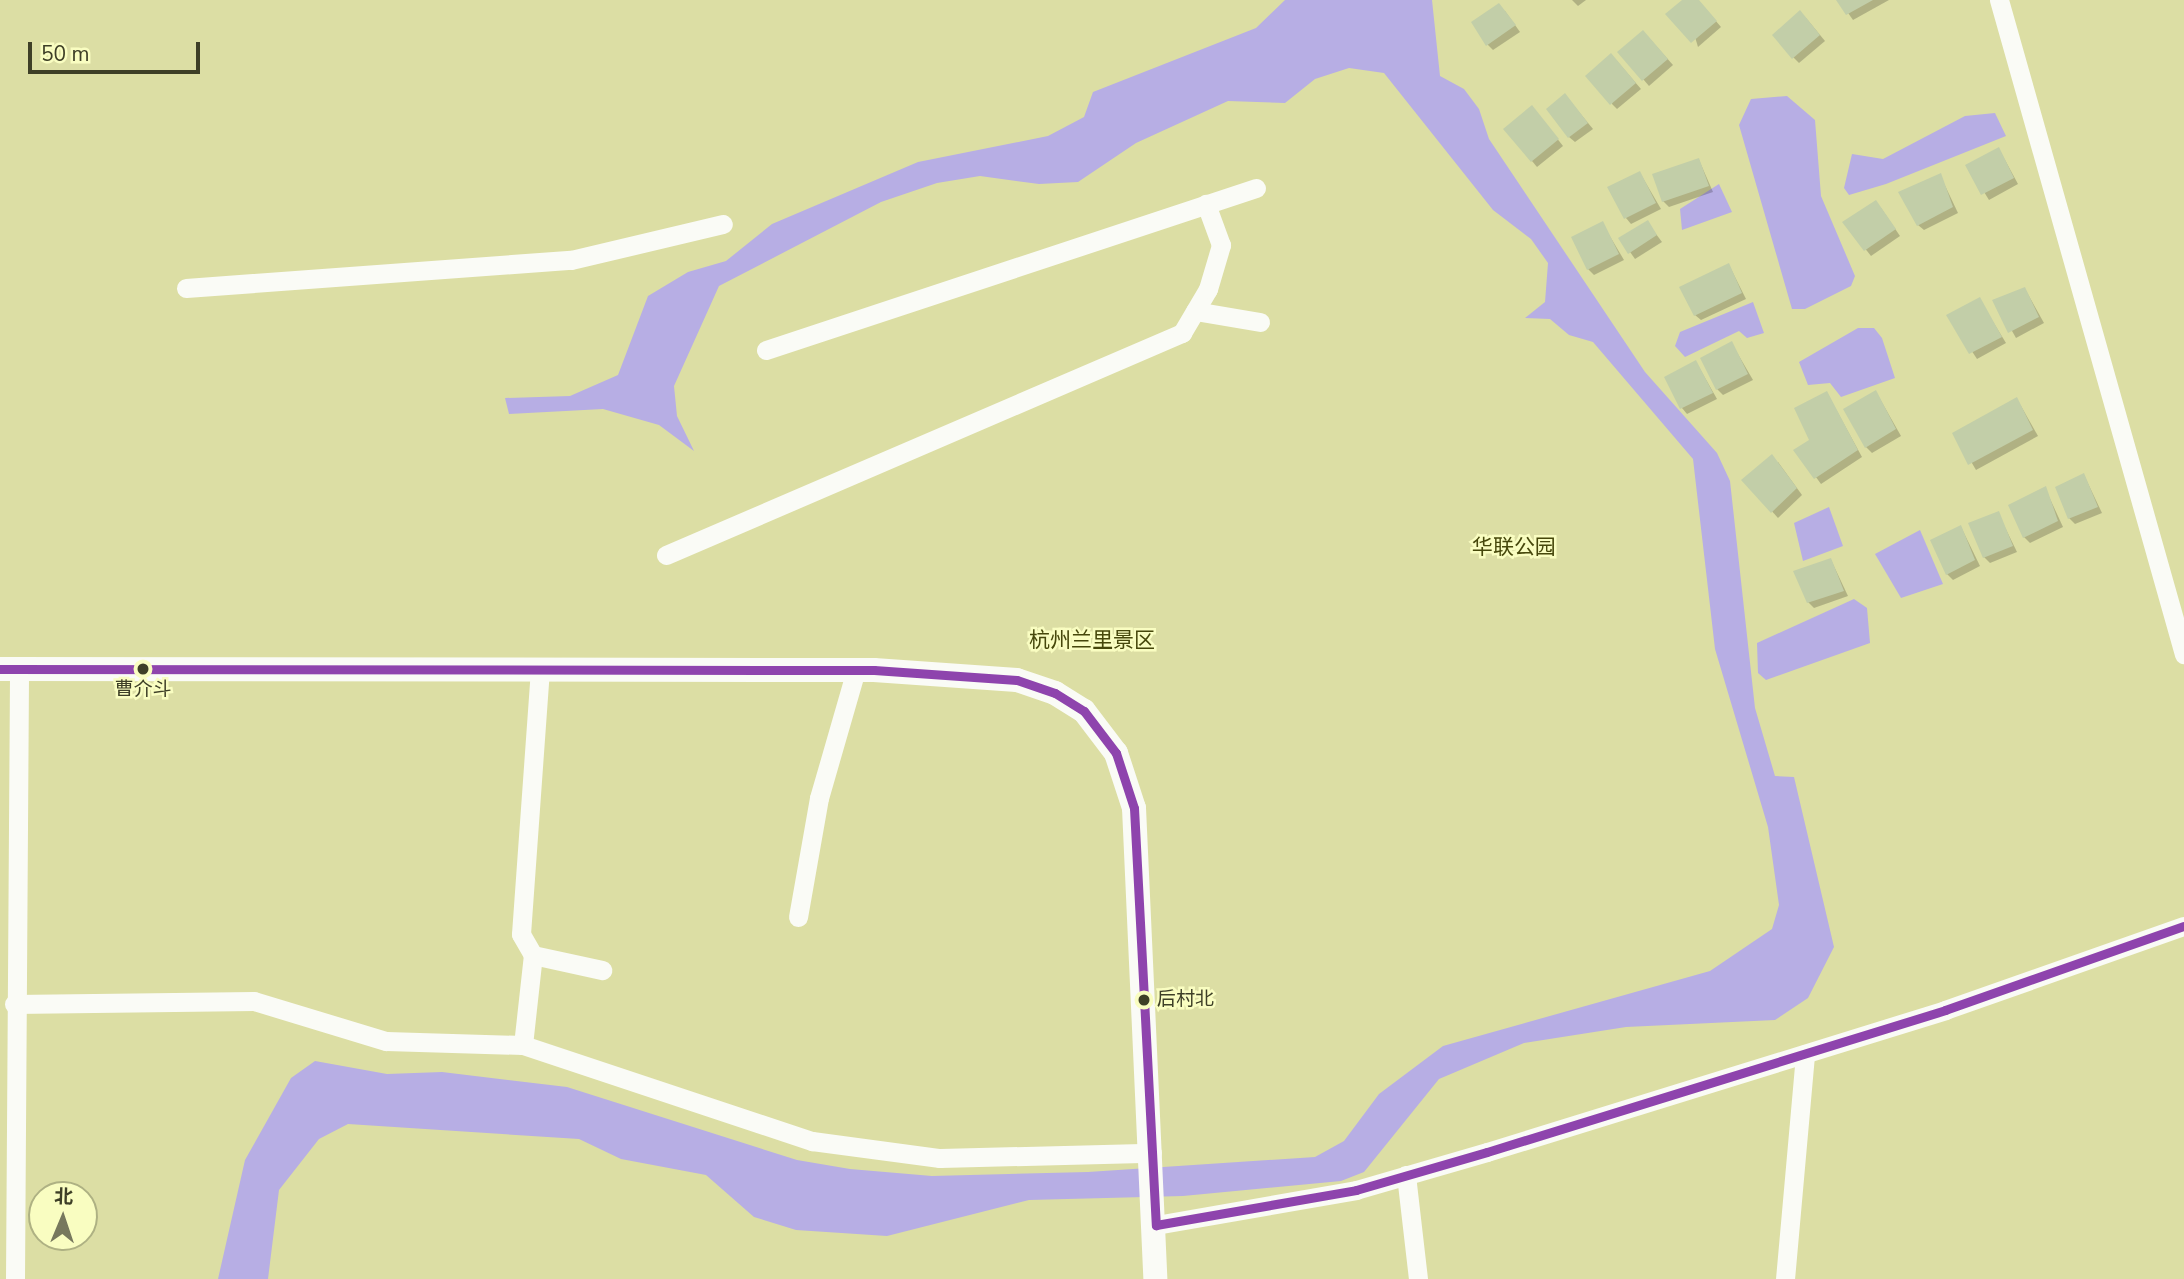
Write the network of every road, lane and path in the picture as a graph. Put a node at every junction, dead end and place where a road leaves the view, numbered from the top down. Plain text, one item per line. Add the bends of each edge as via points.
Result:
1 (1999, 0) edge
2 (1256, 188) dead end
3 (1206, 204) junction
4 (723, 224) dead end
5 (186, 288) dead end
6 (1195, 311) junction
7 (1260, 322) dead end
8 (765, 350) dead end
9 (666, 555) dead end
10 (2184, 654) edge
11 (9, 669) edge
12 (540, 670) junction
13 (856, 670) junction
14 (798, 917) dead end
15 (2184, 926) edge
16 (533, 954) junction
17 (602, 970) dead end
18 (15, 1004) junction
19 (523, 1045) junction
20 (1805, 1054) junction
21 (1153, 1153) junction
22 (1406, 1175) junction
23 (1156, 1214) junction
24 (15, 1279) edge
25 (1154, 1279) edge
26 (1418, 1279) edge
27 (1785, 1279) edge

1 - 10 street
2 - 3 street
3 - 6 street via 1221,245
3 - 8 street
4 - 5 street via 571,260
6 - 7 street
6 - 9 street via 1182,333
11 - 12 street
11 - 18 street
12 - 13 street
12 - 16 street via 521,934
13 - 14 street via 819,798
13 - 21 street via 1017,680 1084,711 1116,753 1134,808
15 - 20 street
16 - 17 street
16 - 19 street
18 - 19 street via 254,1001 386,1041
18 - 24 street
19 - 21 street via 812,1141 940,1158
20 - 22 street
20 - 27 street
21 - 23 street
22 - 23 street
22 - 26 street
23 - 25 street

